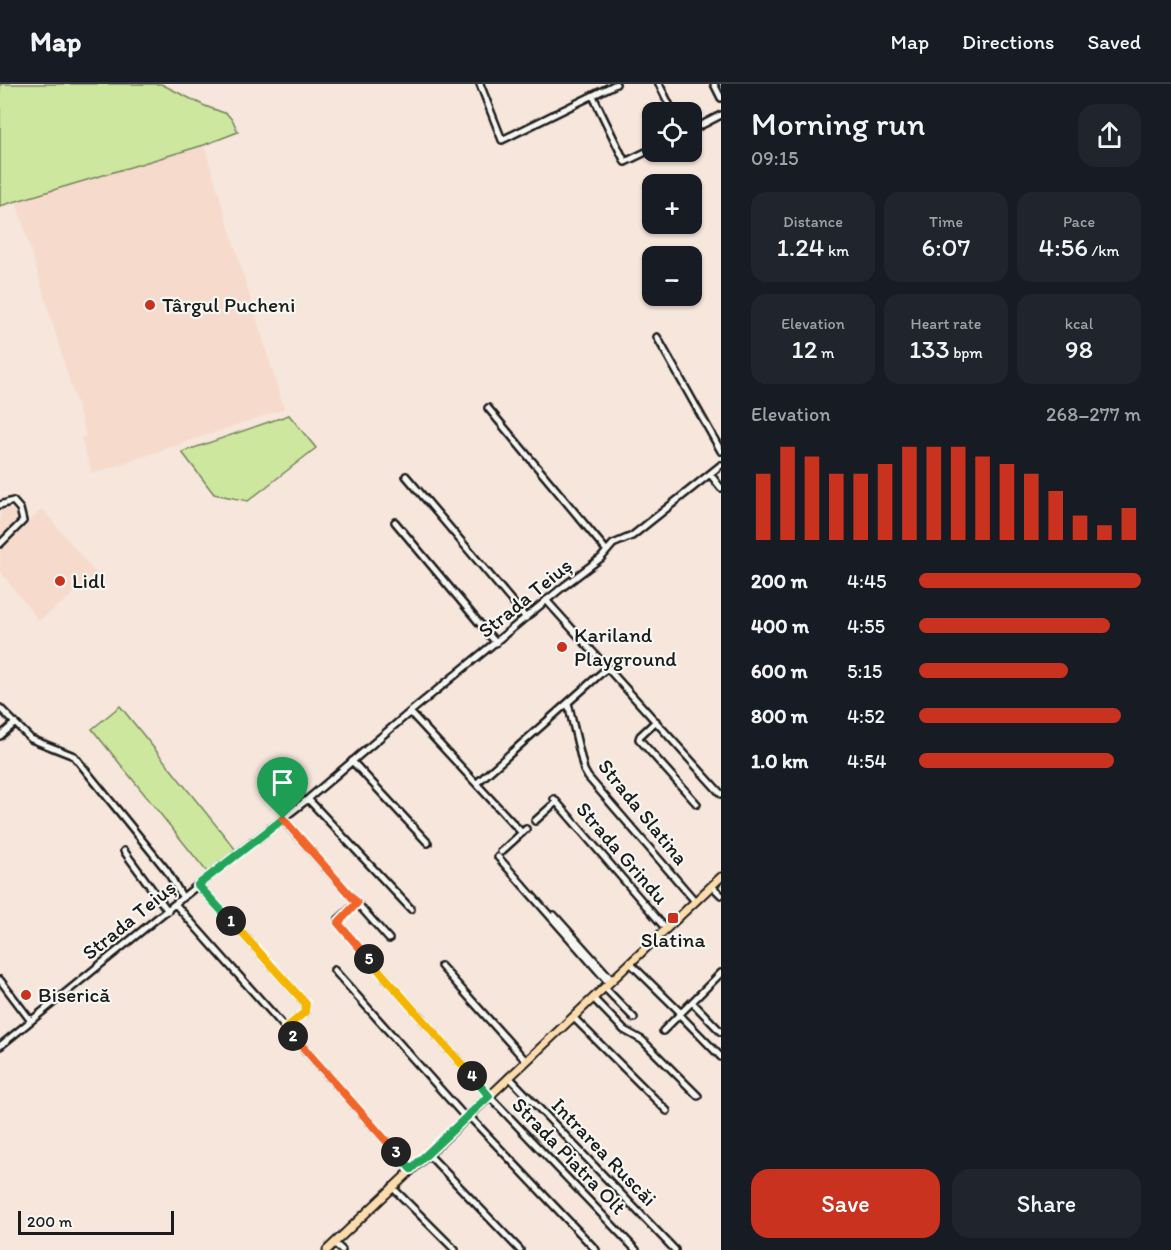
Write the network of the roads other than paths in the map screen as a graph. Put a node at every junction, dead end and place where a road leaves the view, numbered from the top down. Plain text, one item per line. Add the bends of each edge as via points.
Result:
1 (480, 84) edge
2 (616, 84) edge
3 (659, 84) edge
4 (714, 84) edge
5 (608, 86) edge
6 (593, 96) junction
7 (721, 98) edge
8 (668, 102) edge
9 (721, 115) edge
10 (702, 125) edge
11 (642, 154) edge
12 (657, 337) dead end
13 (489, 408) dead end
14 (721, 451) edge
15 (721, 465) edge
16 (710, 474) junction
17 (406, 476) dead end
18 (721, 488) edge
19 (0, 505) edge
20 (395, 522) dead end
21 (0, 544) edge
22 (607, 551) junction
23 (546, 600) junction
24 (526, 618) junction
25 (496, 643) junction
26 (607, 668) junction
27 (568, 703) junction
28 (0, 708) edge
29 (410, 712) junction
30 (656, 721) junction
31 (14, 724) junction
32 (0, 736) edge
33 (352, 761) junction
34 (477, 783) junction
35 (721, 794) edge
36 (308, 799) junction
37 (697, 804) dead end
38 (283, 819) junction
39 (536, 821) dead end
40 (428, 843) dead end
41 (124, 851) dead end
42 (721, 877) edge
43 (198, 885) junction
44 (712, 886) junction
45 (721, 895) edge
46 (183, 898) junction
47 (696, 901) junction
48 (357, 903) junction
49 (176, 905) junction
50 (411, 909) dead end
51 (168, 911) junction
52 (554, 915) dead end
53 (666, 929) junction
54 (389, 939) dead end
55 (630, 963) junction
56 (441, 966) dead end
57 (334, 970) dead end
58 (721, 973) edge
59 (0, 980) edge
60 (608, 984) junction
61 (593, 998) junction
62 (692, 1002) junction
63 (680, 1014) junction
64 (573, 1017) junction
65 (634, 1018) dead end
66 (31, 1021) junction
67 (286, 1028) junction
68 (663, 1031) dead end
69 (721, 1032) edge
70 (0, 1046) edge
71 (721, 1057) edge
72 (526, 1061) junction
73 (509, 1077) junction
74 (489, 1096) junction
75 (698, 1096) dead end
76 (667, 1111) dead end
77 (467, 1117) junction
78 (428, 1154) junction
79 (411, 1169) junction
80 (392, 1187) junction
81 (334, 1243) junction
82 (327, 1250) edge
83 (342, 1250) edge
84 (455, 1250) edge
85 (519, 1250) edge
86 (596, 1250) edge
87 (636, 1250) edge
88 (675, 1250) edge

1 - 6 street via 502,140
2 - 5 street
3 - 8 street
4 - 7 street
5 - 6 street
6 - 11 street via 625,162
9 - 10 street
12 - 14 street
13 - 22 street
15 - 16 street, Strada Teiuș
16 - 18 street
16 - 22 street, Strada Teiuș
17 - 24 street
19 - 21 street via 13,501 23,521
20 - 25 street
22 - 23 street, Strada Teiuș
23 - 24 street, Strada Teiuș
23 - 26 street
24 - 25 street, Strada Teiuș
25 - 29 street, Strada Teiuș
26 - 27 street
26 - 30 street
27 - 34 street
27 - 47 street, Strada Slatina via 588,777
28 - 31 street
29 - 33 street, Strada Teiuș
29 - 34 street
30 - 35 street
30 - 37 street via 639,738
31 - 32 street
31 - 46 street via 31,739 74,756 167,871
33 - 36 street, Strada Teiuș
33 - 40 street
34 - 60 street via 524,831 500,855
36 - 38 street, Strada Teiuș
36 - 50 street
38 - 43 street, Strada Teiuș
38 - 48 street
39 - 53 street, Strada Grindu via 555,801
41 - 51 street
42 - 44 main road
43 - 46 street, Strada Teiuș
43 - 67 street via 306,1004 305,1012
44 - 45 street
44 - 47 main road
46 - 49 street, Strada Teiuș
47 - 53 main road
48 - 54 street
48 - 74 street, Strada Piatra Olt via 338,921
49 - 51 street, Strada Teiuș
49 - 67 street
51 - 66 street, Strada Teiuș
52 - 60 street
53 - 55 main road
55 - 60 main road
55 - 63 street
56 - 72 street
57 - 77 street
58 - 62 street
59 - 66 street
60 - 61 main road
60 - 65 street
61 - 64 main road
61 - 75 street
62 - 63 street
62 - 69 street
63 - 68 street
63 - 71 street
64 - 72 main road
64 - 76 street
66 - 70 street, Strada Teiuș
67 - 79 street
72 - 73 main road
73 - 74 main road
73 - 88 street, Intrarea Ruscăi
74 - 77 main road
74 - 87 street, Strada Piatra Olt
77 - 78 main road
77 - 86 street
78 - 79 main road
78 - 85 street
79 - 80 main road
80 - 81 main road
80 - 84 street
81 - 82 main road
81 - 83 street

